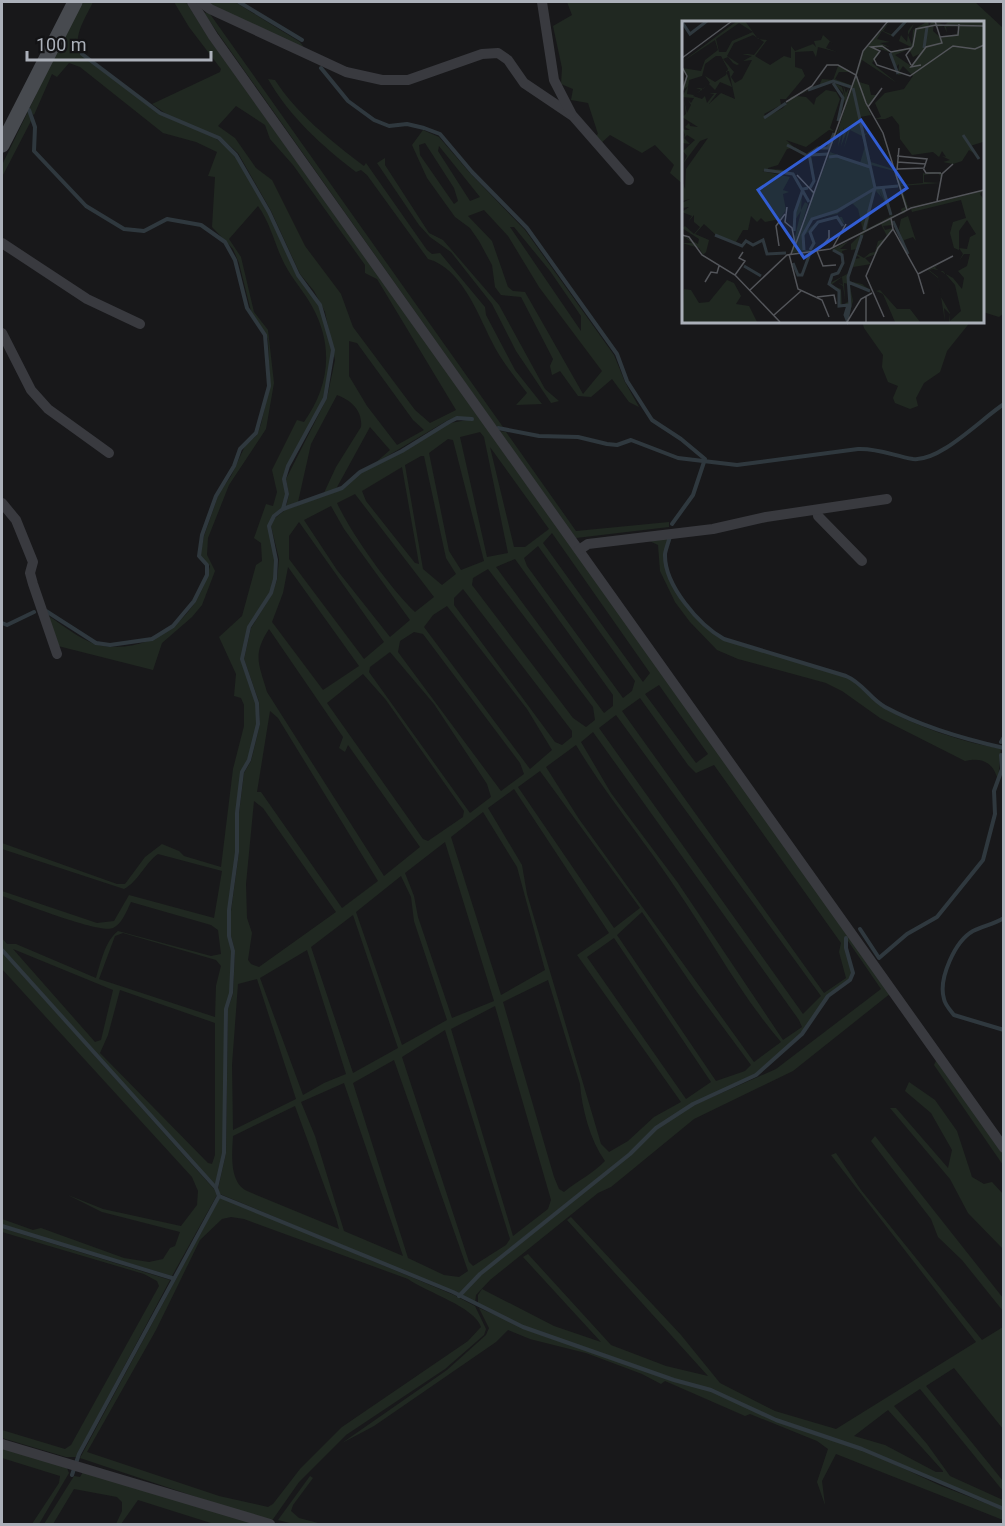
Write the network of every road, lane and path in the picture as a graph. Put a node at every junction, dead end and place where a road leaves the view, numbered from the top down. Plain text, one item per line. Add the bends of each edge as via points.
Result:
1 (75, 2) edge
2 (192, 2) edge
3 (201, 2) edge
4 (542, 2) edge
5 (573, 116) junction
6 (2, 145) edge
7 (629, 180) dead end
8 (2, 243) edge
9 (140, 324) dead end
10 (2, 333) edge
11 (110, 453) dead end
12 (887, 500) dead end
13 (2, 503) edge
14 (817, 510) junction
15 (579, 550) junction
16 (862, 561) dead end
17 (57, 654) dead end
18 (1004, 1148) edge
19 (2, 1444) edge
20 (266, 1524) edge

1 - 6 street
2 - 15 street
3 - 5 street via 346,72 382,80 408,80 482,54 498,53 524,83
4 - 5 street via 554,80
5 - 7 street
8 - 9 street via 87,299
10 - 11 street via 31,390 48,409
12 - 14 street
13 - 17 street via 16,520 33,562 30,573
14 - 15 street via 713,529 588,544
14 - 16 street via 818,516
15 - 18 street
19 - 20 street

